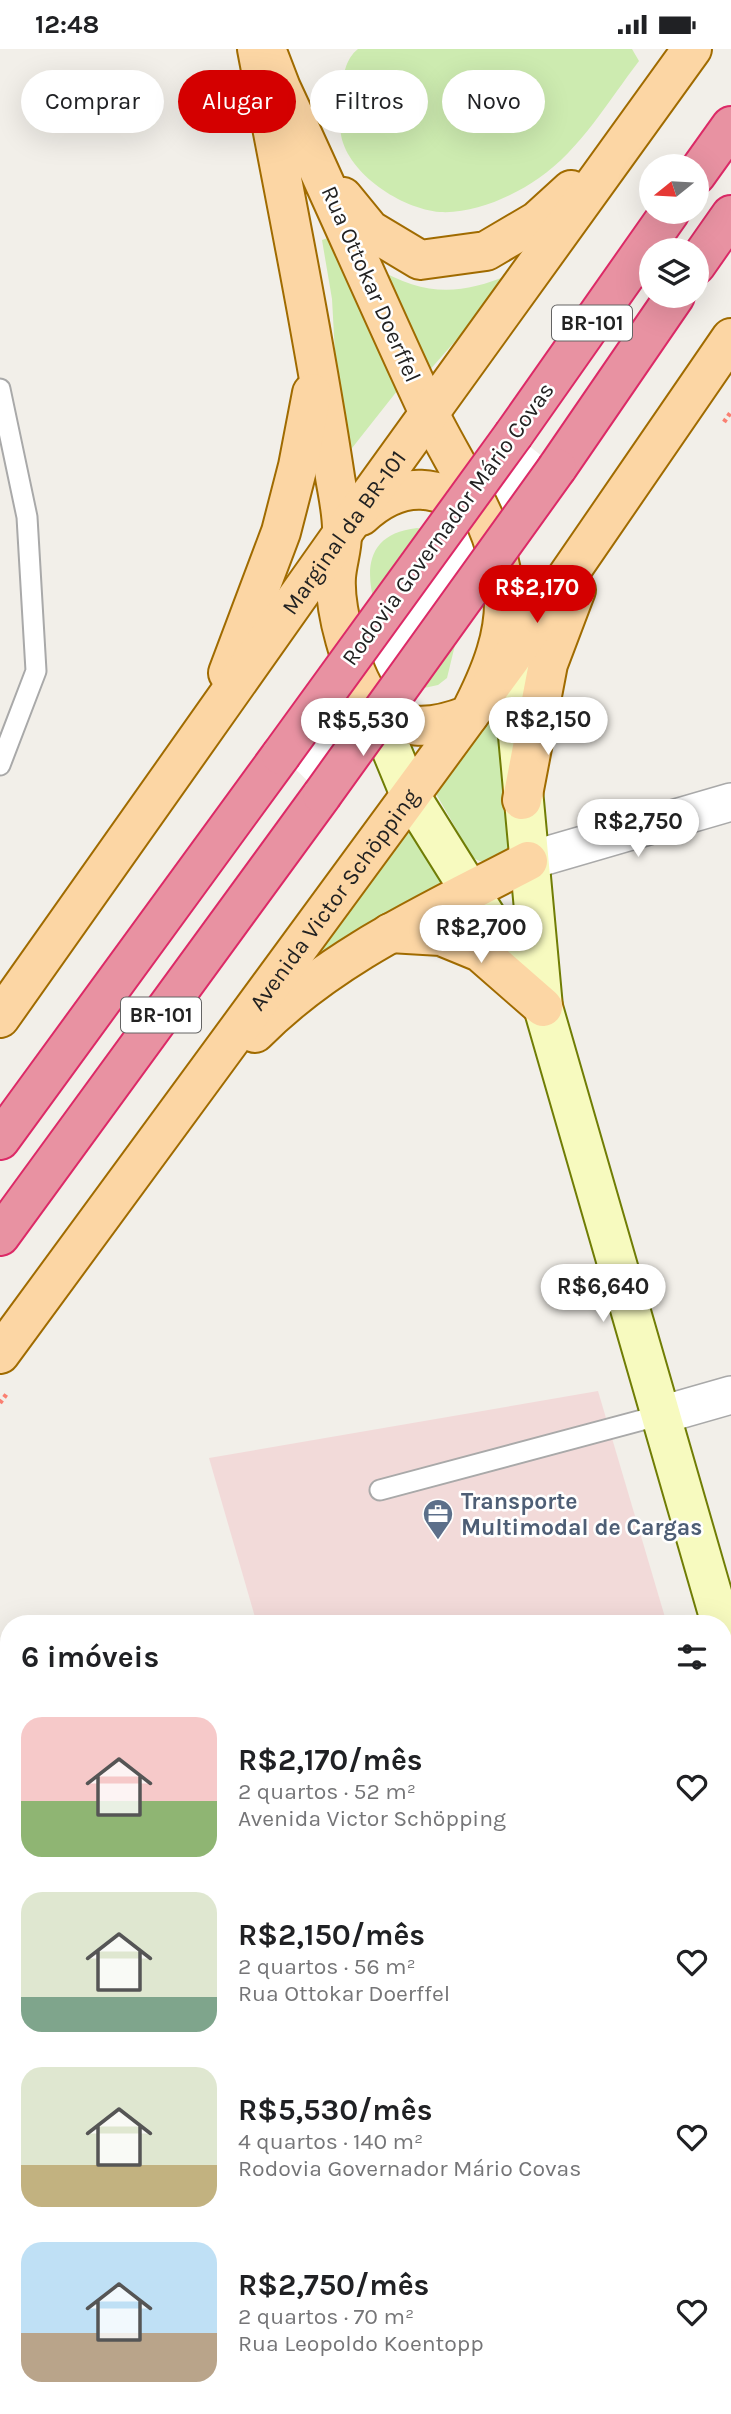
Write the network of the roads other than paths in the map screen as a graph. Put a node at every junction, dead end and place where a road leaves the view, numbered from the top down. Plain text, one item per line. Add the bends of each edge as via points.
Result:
1 (257, 49) edge
2 (266, 49) edge
3 (691, 51) edge
4 (731, 125) edge
5 (709, 156) edge
6 (316, 163) junction
7 (731, 215) edge
8 (662, 224) edge
9 (709, 246) edge
10 (667, 308) edge
11 (731, 338) edge
12 (317, 363) junction
13 (0, 389) edge
14 (429, 413) junction
15 (482, 516) junction
16 (605, 521) junction
17 (342, 534) junction
18 (505, 599) junction
19 (511, 658) junction
20 (370, 698) junction
21 (469, 715) junction
22 (208, 724) junction
23 (0, 765) edge
24 (410, 795) junction
25 (522, 800) junction
26 (731, 801) edge
27 (528, 861) junction
28 (470, 891) junction
29 (390, 933) junction
30 (543, 1007) junction
31 (0, 1017) edge
32 (171, 1121) junction
33 (0, 1140) edge
34 (0, 1236) edge
35 (0, 1354) edge
36 (731, 1395) edge
37 (661, 1415) junction
38 (380, 1490) dead end
39 (717, 1615) edge

1 - 12 main road, Rua Ottokar Doerffel
2 - 6 main road, Rua Ottokar Doerffel
3 - 6 main road via 583,179 537,221 486,251 420,260 370,230
3 - 14 main road, Marginal da BR-101
4 - 5 highway
6 - 14 main road, Rua Ottokar Doerffel
7 - 9 highway
8 - 33 highway, Rodovia Governador Mário Covas / BR-101, bridge
10 - 34 highway, BR-101, bridge via 557,468
11 - 16 main road, Avenida Victor Schöpping
12 - 17 main road, Rua Ottokar Doerffel
12 - 22 main road via 281,532
13 - 23 lane via 27,517 36,671
14 - 15 main road, Rua Ottokar Doerffel
14 - 17 main road, Marginal da BR-101
15 - 17 main road via 442,493 397,491 372,506
15 - 18 main road via 500,561
16 - 19 main road, Avenida Victor Schöpping
16 - 25 main road via 548,664
17 - 20 main road via 335,579 341,622 352,661
17 - 22 main road, Marginal da BR-101
18 - 19 main road
18 - 21 main road via 490,675
19 - 21 main road, Avenida Victor Schöpping
19 - 25 main road
20 - 21 main road via 407,726 440,726
20 - 24 main road
21 - 24 main road, Avenida Victor Schöpping
22 - 31 main road, Marginal da BR-101
24 - 28 main road
24 - 32 main road, Avenida Victor Schöpping
25 - 27 main road
26 - 27 street
27 - 28 main road
27 - 30 main road
28 - 29 main road
28 - 30 main road
29 - 30 main road via 440,936 480,952
29 - 32 main road via 307,988 259,1030
30 - 37 main road
32 - 35 main road, Avenida Victor Schöpping
36 - 37 street
37 - 38 lane
37 - 39 main road

